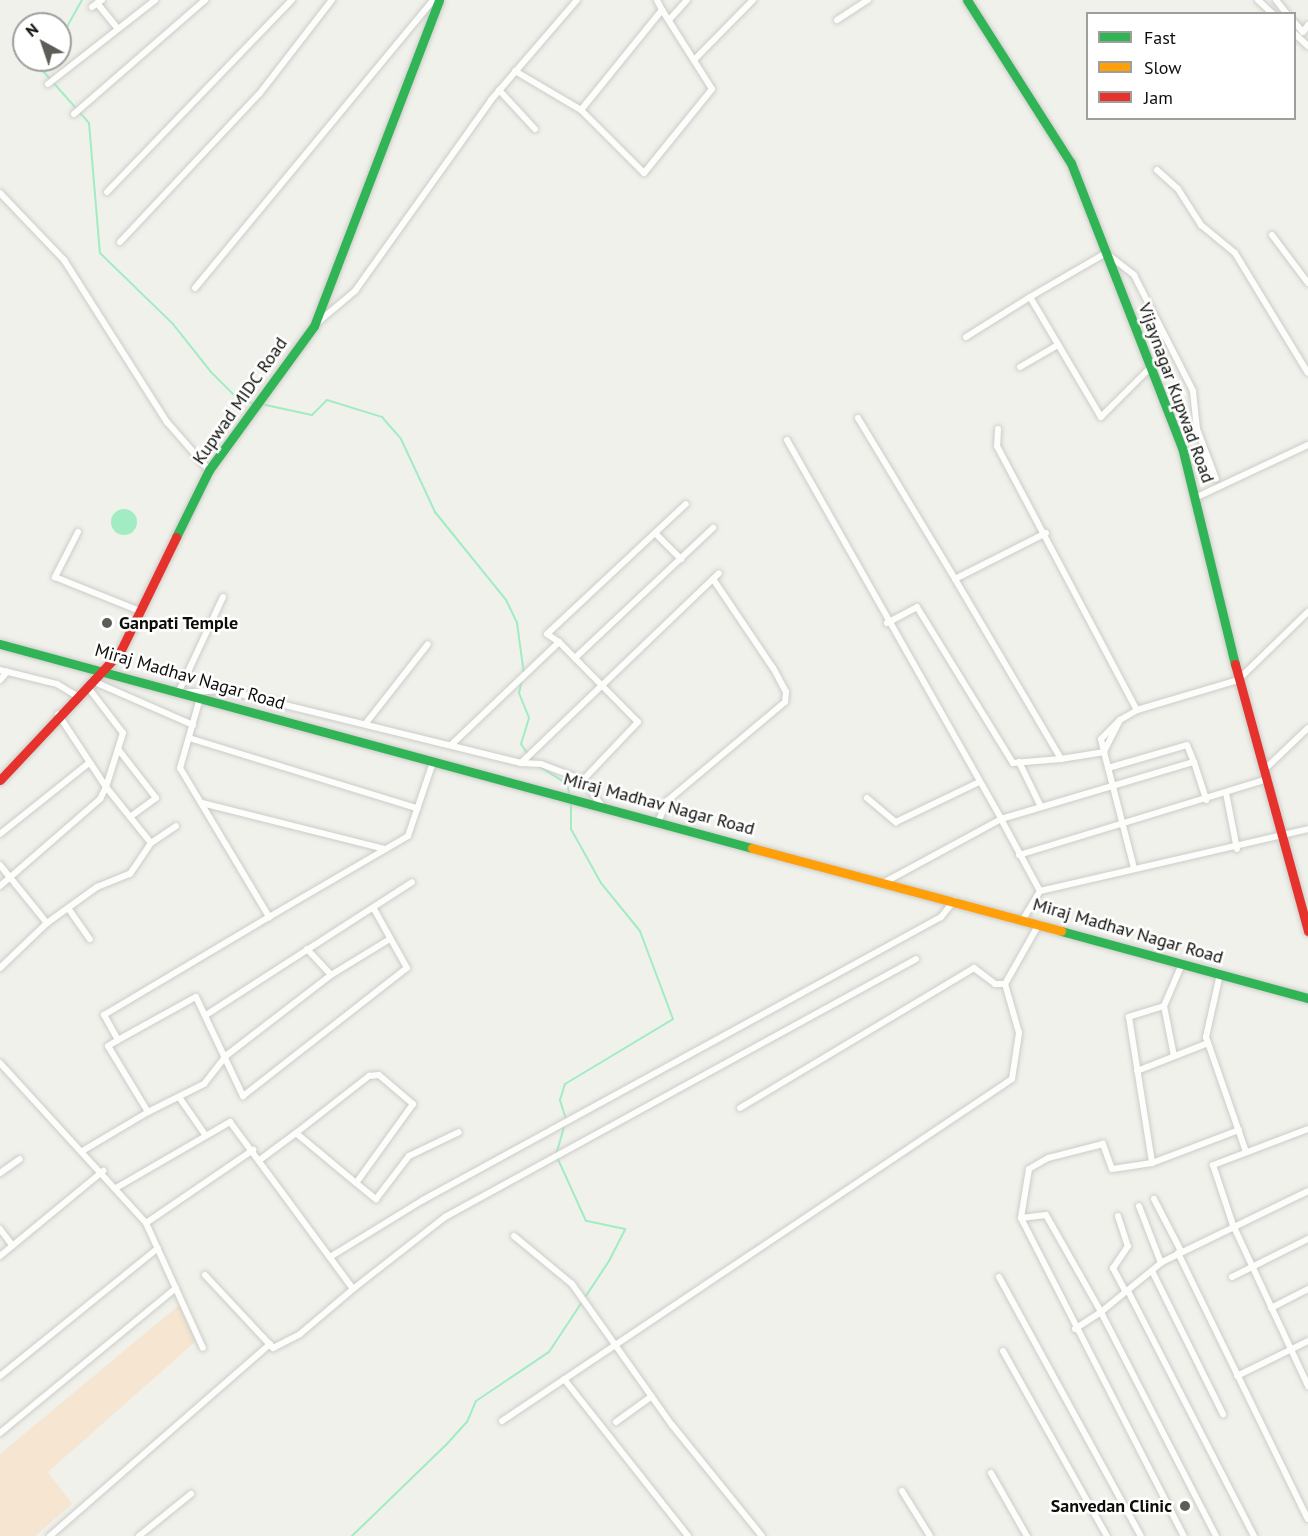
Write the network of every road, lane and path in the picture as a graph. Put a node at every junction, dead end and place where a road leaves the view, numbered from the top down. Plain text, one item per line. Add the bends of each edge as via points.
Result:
1 (155, 0) edge
2 (205, 0) edge
3 (292, 0) edge
4 (332, 0) edge
5 (433, 0) edge
6 (439, 0) edge
7 (577, 0) edge
8 (657, 0) edge
9 (687, 0) edge
10 (753, 0) edge
11 (868, 0) edge
12 (967, 0) edge
13 (1258, 0) edge
14 (1276, 0) edge
15 (97, 3) edge
16 (662, 10) junction
17 (1271, 12) edge
18 (1285, 12) edge
19 (669, 20) junction
20 (837, 20) dead end
21 (1296, 24) edge
22 (1308, 25) edge
23 (118, 29) junction
24 (1296, 35) edge
25 (1308, 46) edge
26 (694, 60) junction
27 (515, 72) junction
28 (48, 84) dead end
29 (499, 90) junction
30 (580, 110) junction
31 (74, 114) dead end
32 (535, 129) dead end
33 (1157, 170) dead end
34 (106, 192) dead end
35 (0, 193) edge
36 (1272, 235) dead end
37 (120, 242) dead end
38 (1107, 253) junction
39 (1308, 283) edge
40 (195, 288) dead end
41 (1030, 297) junction
42 (314, 326) junction
43 (966, 337) dead end
44 (1059, 345) junction
45 (1020, 367) dead end
46 (1151, 367) junction
47 (1308, 373) edge
48 (858, 418) dead end
49 (998, 429) dead end
50 (787, 440) dead end
51 (1308, 446) edge
52 (209, 470) junction
53 (1216, 479) dead end
54 (1197, 497) junction
55 (686, 504) dead end
56 (713, 528) dead end
57 (78, 532) dead end
58 (655, 533) junction
59 (1046, 533) junction
60 (681, 559) junction
61 (719, 573) dead end
62 (713, 579) junction
63 (955, 579) junction
64 (223, 597) dead end
65 (136, 610) junction
66 (1308, 612) edge
67 (887, 623) junction
68 (559, 642) junction
69 (0, 644) edge
70 (428, 644) dead end
71 (575, 658) junction
72 (105, 670) junction
73 (4, 671) edge
74 (0, 680) edge
75 (1238, 680) junction
76 (93, 686) junction
77 (605, 686) junction
78 (178, 693) junction
79 (79, 697) junction
80 (200, 698) junction
81 (1137, 710) junction
82 (58, 714) junction
83 (366, 723) junction
84 (193, 725) junction
85 (1308, 728) edge
86 (189, 738) junction
87 (451, 745) junction
88 (118, 749) junction
89 (1104, 752) junction
90 (1061, 759) junction
91 (433, 762) junction
92 (1019, 762) junction
93 (1194, 762) junction
94 (89, 763) junction
95 (521, 763) junction
96 (1108, 768) junction
97 (1264, 776) junction
98 (0, 780) edge
99 (583, 780) junction
100 (979, 782) junction
101 (1112, 786) junction
102 (106, 787) junction
103 (1226, 793) junction
104 (867, 798) dead end
105 (1206, 800) junction
106 (201, 803) junction
107 (601, 805) junction
108 (1041, 807) junction
109 (417, 808) junction
110 (130, 816) junction
111 (1001, 819) junction
112 (659, 820) junction
113 (1122, 823) junction
114 (176, 826) dead end
115 (1308, 830) edge
116 (0, 834) edge
117 (1282, 839) junction
118 (151, 843) junction
119 (385, 849) junction
120 (1237, 849) junction
121 (1019, 855) junction
122 (0, 865) edge
123 (1134, 868) junction
124 (8, 875) junction
125 (412, 882) dead end
126 (885, 882) junction
127 (0, 886) edge
128 (1040, 891) junction
129 (954, 901) junction
130 (68, 908) junction
131 (374, 909) junction
132 (269, 917) junction
133 (1024, 918) junction
134 (46, 923) junction
135 (1039, 924) junction
136 (1308, 931) edge
137 (90, 939) dead end
138 (390, 939) junction
139 (307, 949) junction
140 (916, 959) dead end
141 (1182, 964) junction
142 (0, 968) edge
143 (1220, 974) junction
144 (331, 975) junction
145 (1005, 984) junction
146 (1308, 998) edge
147 (1164, 1006) junction
148 (206, 1016) junction
149 (118, 1040) junction
150 (1208, 1043) junction
151 (227, 1055) junction
152 (1174, 1056) junction
153 (0, 1063) edge
154 (1137, 1071) junction
155 (179, 1097) junction
156 (740, 1108) dead end
157 (148, 1112) junction
158 (1308, 1129) edge
159 (1239, 1131) junction
160 (459, 1132) dead end
161 (296, 1133) junction
162 (206, 1136) junction
163 (84, 1150) junction
164 (253, 1150) junction
165 (1246, 1152) junction
166 (20, 1159) dead end
167 (261, 1159) junction
168 (1152, 1163) junction
169 (103, 1171) junction
170 (0, 1173) edge
171 (356, 1184) junction
172 (116, 1188) junction
173 (1308, 1191) edge
174 (1154, 1199) dead end
175 (1139, 1206) dead end
176 (1118, 1216) dead end
177 (1021, 1218) junction
178 (146, 1224) junction
179 (1233, 1225) junction
180 (0, 1229) edge
181 (514, 1236) dead end
182 (1308, 1239) edge
183 (12, 1245) junction
184 (158, 1248) junction
185 (1180, 1252) junction
186 (0, 1256) edge
187 (330, 1257) junction
188 (1161, 1263) junction
189 (1252, 1267) junction
190 (1152, 1271) junction
191 (205, 1275) dead end
192 (999, 1277) dead end
193 (1232, 1277) dead end
194 (176, 1288) junction
195 (353, 1289) junction
196 (1308, 1289) edge
197 (1127, 1291) junction
198 (1271, 1308) junction
199 (1101, 1312) junction
200 (1075, 1329) junction
201 (1308, 1341) edge
202 (270, 1344) junction
203 (615, 1346) junction
204 (203, 1348) dead end
205 (1291, 1349) junction
206 (1003, 1351) dead end
207 (0, 1376) edge
208 (1237, 1376) junction
209 (564, 1379) junction
210 (1308, 1386) edge
211 (652, 1396) junction
212 (1223, 1414) dead end
213 (502, 1421) dead end
214 (616, 1422) dead end
215 (0, 1433) edge
216 (991, 1473) dead end
217 (902, 1491) dead end
218 (191, 1494) dead end
219 (1308, 1519) edge
220 (50, 1536) edge
221 (139, 1536) edge
222 (688, 1536) edge
223 (762, 1536) edge
224 (930, 1536) edge
225 (1027, 1536) edge
226 (1107, 1536) edge
227 (1142, 1536) edge
228 (1184, 1536) edge
229 (1216, 1536) edge
230 (1254, 1536) edge

1 - 23 street
2 - 31 street
3 - 34 street
4 - 37 street via 260,93
5 - 40 street
6 - 42 street, Kupwad MIDC Road
7 - 27 street
8 - 16 street
9 - 19 street
10 - 26 street
11 - 20 street
12 - 38 street, Vijaynagar Kupwad Road via 1071,163
13 - 17 street
14 - 18 street
15 - 23 street
16 - 19 street
16 - 30 street
19 - 26 street
21 - 22 street via 1303,32
23 - 28 street
24 - 25 street
26 - 30 street via 712,89 644,172
27 - 29 street
27 - 30 street
29 - 32 street
29 - 42 street via 355,291
33 - 47 street via 1178,189 1201,225 1235,253
35 - 52 street via 64,260 167,422
36 - 39 street
38 - 41 street
38 - 46 street, Vijaynagar Kupwad Road
38 - 53 street via 1134,275 1193,391 1197,429
41 - 43 street
41 - 44 street
42 - 52 street, Kupwad MIDC Road
44 - 45 street
44 - 46 street via 1101,417
46 - 54 street, Vijaynagar Kupwad Road
48 - 63 street
49 - 59 street via 997,446
50 - 67 street
51 - 54 street
52 - 65 street, Kupwad MIDC Road
54 - 75 street, Vijaynagar Kupwad Road
55 - 58 street
56 - 60 street
57 - 65 street via 55,577
58 - 60 street
58 - 68 street via 547,634
59 - 63 street
59 - 81 street
60 - 71 street
61 - 62 street
62 - 77 street
62 - 112 street via 773,668 786,692 785,702 667,801
63 - 90 street
64 - 78 street
65 - 72 street, Kupwad MIDC Road via 120,652
66 - 75 street
67 - 92 street via 917,608 1013,763
67 - 100 street
68 - 71 street
68 - 87 street
69 - 72 street, Miraj Madhav Nagar Road
70 - 83 street
71 - 77 street
72 - 76 street, Kupwad MIDC Road
72 - 78 street, Miraj Madhav Nagar Road
73 - 74 street
73 - 79 street via 57,684
75 - 81 street
75 - 97 street, Vijaynagar Kupwad Road
76 - 79 street, Kupwad MIDC Road
76 - 84 street
76 - 88 street via 123,733
77 - 95 street
77 - 99 street via 638,722
78 - 80 street, Miraj Madhav Nagar Road
78 - 83 street via 224,690
79 - 82 street, Kupwad MIDC Road
80 - 84 street
80 - 91 street, Miraj Madhav Nagar Road
81 - 89 street via 1101,739
82 - 94 street
82 - 98 street, Kupwad MIDC Road
83 - 87 street
84 - 86 street
85 - 97 street
86 - 106 street via 180,768
86 - 109 street
87 - 95 street
88 - 102 street
88 - 110 street via 156,798
89 - 90 street
89 - 96 street
90 - 92 street
91 - 107 street, Miraj Madhav Nagar Road
91 - 109 street
92 - 108 street
93 - 96 street via 1187,745
93 - 101 street
93 - 105 street
94 - 102 street
94 - 116 street
95 - 99 street via 541,764
96 - 101 street
97 - 103 street
97 - 117 street, Vijaynagar Kupwad Road
99 - 107 street
100 - 104 street via 897,822
100 - 111 street
101 - 108 street
101 - 113 street
102 - 110 street
102 - 124 street via 100,799
103 - 105 street
103 - 120 street
105 - 113 street
106 - 119 street
106 - 132 street
107 - 112 street, Miraj Madhav Nagar Road
108 - 111 street
109 - 119 street via 408,836
110 - 118 street
111 - 121 street
111 - 126 street
112 - 126 street, Miraj Madhav Nagar Road
113 - 121 street
113 - 123 street
114 - 118 street
115 - 117 street
117 - 120 street
117 - 136 street, Vijaynagar Kupwad Road
118 - 130 street via 130,874
119 - 132 street
120 - 123 street
121 - 128 street
122 - 124 street
123 - 128 street
124 - 127 street
124 - 134 street
125 - 131 street
126 - 129 street, Miraj Madhav Nagar Road
128 - 133 street
129 - 133 street, Miraj Madhav Nagar Road
129 - 187 street via 941,917 423,1200
130 - 134 street
130 - 137 street
131 - 138 street
131 - 139 street
132 - 149 street via 104,1015
133 - 135 street, Miraj Madhav Nagar Road
134 - 142 street
135 - 141 street, Miraj Madhav Nagar Road
135 - 145 street
138 - 144 street
138 - 151 street via 407,968 243,1096
139 - 144 street
139 - 148 street
140 - 195 street via 445,1217
141 - 143 street, Miraj Madhav Nagar Road
141 - 147 street
143 - 146 street, Miraj Madhav Nagar Road
143 - 150 street
144 - 151 street
145 - 156 street via 995,984 974,968
145 - 203 street via 1019,1033 1012,1079
147 - 152 street
147 - 154 street via 1129,1017
148 - 149 street via 196,997
148 - 151 street
149 - 157 street via 108,1046
150 - 152 street
150 - 159 street
151 - 155 street via 204,1084
152 - 154 street
153 - 163 street
154 - 168 street
155 - 157 street
155 - 162 street
157 - 163 street
158 - 165 street
159 - 165 street
159 - 168 street
160 - 171 street via 409,1156 376,1199
161 - 167 street
161 - 171 street
161 - 171 street via 369,1076 379,1075 413,1104
162 - 164 street via 230,1122
162 - 172 street
163 - 169 street
164 - 167 street
164 - 178 street
165 - 179 street via 1213,1165
166 - 170 street
167 - 187 street
168 - 177 street via 1112,1169 1103,1144 1048,1158 1029,1169
169 - 172 street
169 - 183 street
172 - 178 street
173 - 179 street
174 - 185 street
175 - 188 street
176 - 197 street via 1128,1245 1113,1268
177 - 199 street via 1046,1215
177 - 200 street
178 - 184 street
179 - 185 street
179 - 189 street
180 - 183 street
181 - 203 street via 572,1284
182 - 189 street
183 - 186 street
184 - 194 street
184 - 207 street
185 - 188 street
185 - 208 street
187 - 195 street
188 - 190 street
189 - 193 street
189 - 198 street
190 - 197 street
190 - 212 street
191 - 202 street
192 - 227 street
194 - 204 street
194 - 215 street
195 - 202 street via 283,1345
196 - 198 street
197 - 199 street
197 - 230 street
198 - 205 street
199 - 200 street
199 - 229 street
200 - 228 street
201 - 205 street
202 - 220 street
203 - 209 street
203 - 211 street
205 - 208 street
205 - 210 street
206 - 226 street
208 - 219 street
209 - 213 street
209 - 222 street
211 - 214 street
211 - 223 street
216 - 225 street
217 - 224 street
218 - 221 street

